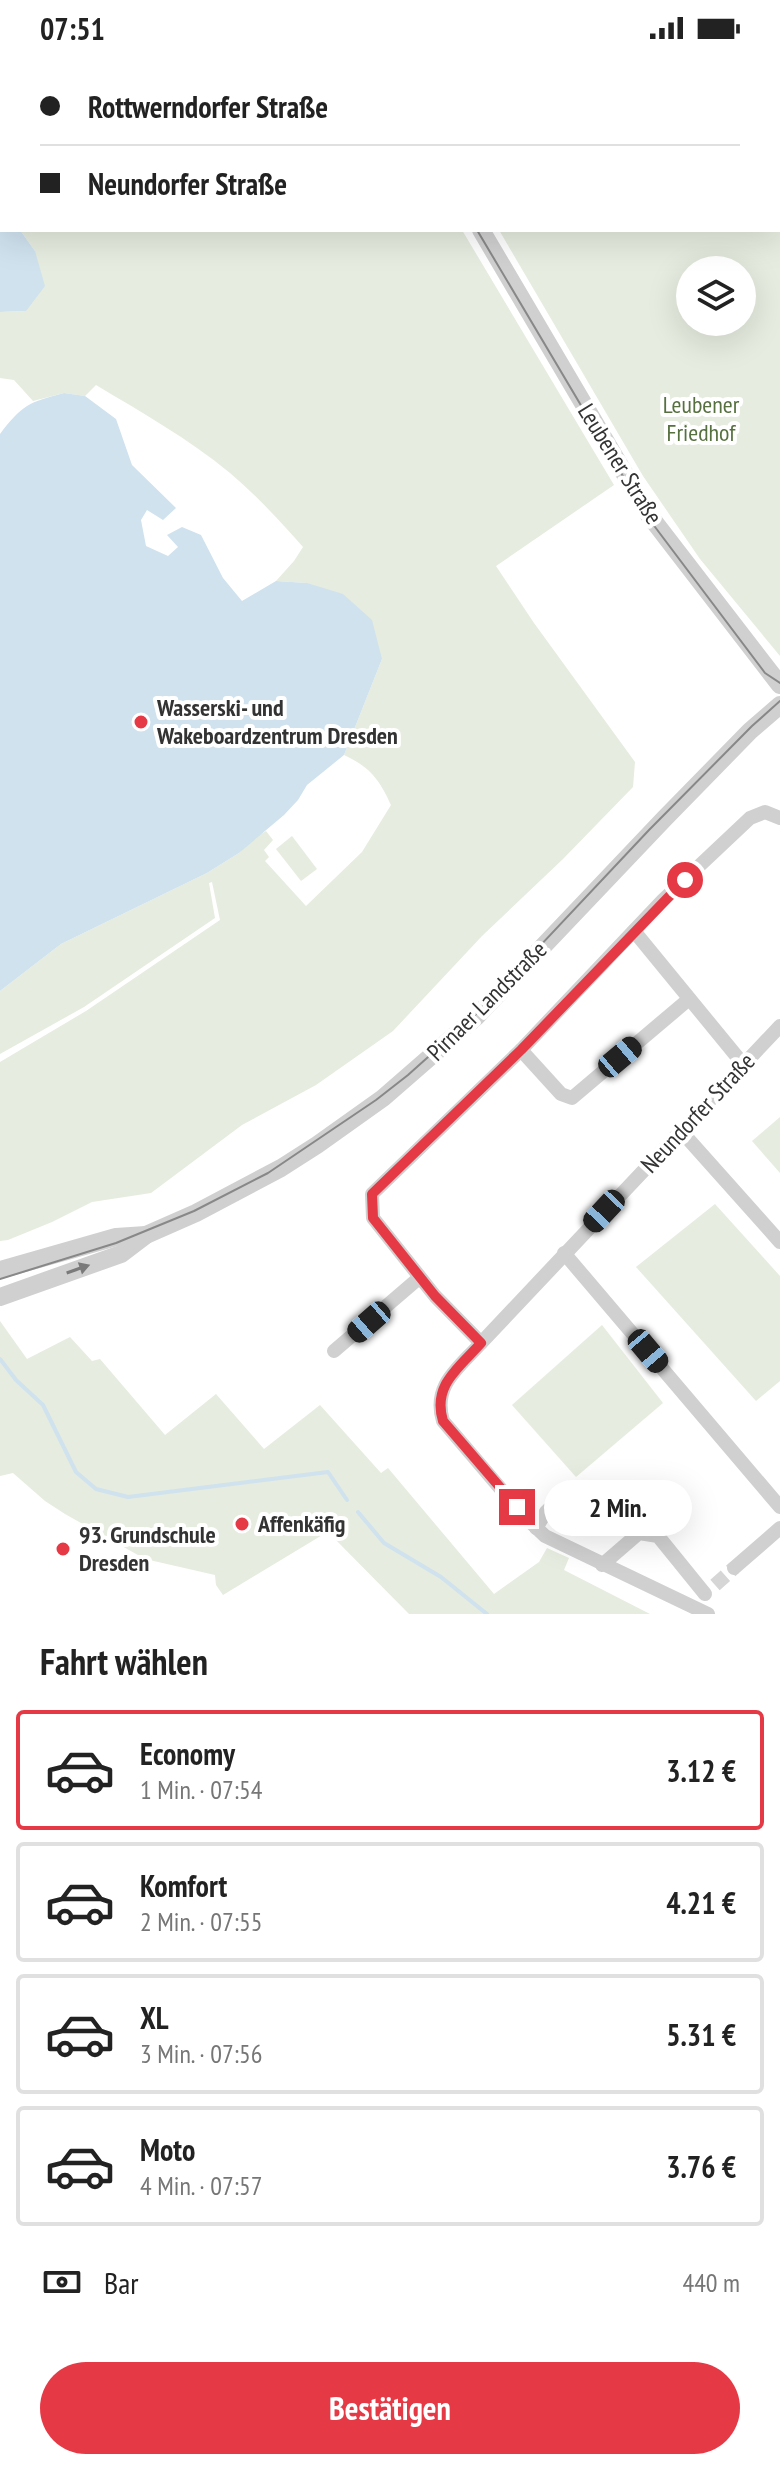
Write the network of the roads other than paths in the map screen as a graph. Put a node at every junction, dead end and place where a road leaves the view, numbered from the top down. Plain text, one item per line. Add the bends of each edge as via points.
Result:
1 (482, 232) edge
2 (780, 685) edge
3 (780, 705) edge
4 (780, 818) edge
5 (634, 931) junction
6 (689, 999) junction
7 (780, 1026) edge
8 (521, 1050) junction
9 (743, 1064) junction
10 (681, 1131) junction
11 (146, 1235) junction
12 (780, 1242) edge
13 (564, 1253) junction
14 (0, 1270) edge
15 (419, 1278) junction
16 (0, 1297) edge
17 (481, 1343) junction
18 (334, 1351) dead end
19 (551, 1507) tunnel mouth
20 (780, 1507) edge
21 (536, 1528) junction
22 (780, 1528) edge
23 (602, 1565) junction
24 (734, 1568) tunnel mouth
25 (703, 1611) edge

1 - 2 street, Leubener Straße via 649,515
3 - 11 street, Pirnaer Landstraße via 476,1017 405,1081 281,1168
4 - 5 street via 765,812 750,818
5 - 6 street
5 - 8 street
6 - 8 street via 572,1098 561,1094
6 - 9 street
7 - 9 street, Neundorfer Straße
8 - 15 street via 372,1194 373,1218
9 - 10 street, Neundorfer Straße
10 - 12 street
10 - 13 street, Neundorfer Straße
11 - 14 street, Pirnaer Landstraße via 116,1237
16 -> 11 street, Pirnaer Landstraße via 121,1254
13 - 17 street, Neundorfer Straße
13 - 20 street
15 - 17 street
15 - 18 street
17 - 21 street, Neundorfer Straße via 442,1386 438,1405 443,1421
19 - 21 street
21 - 23 street, Neundorfer Straße
22 - 24 street
23 - 25 street, Neundorfer Straße
23 - 25 street, Neundorfer Straße via 639,1533 653,1533 710,1589

